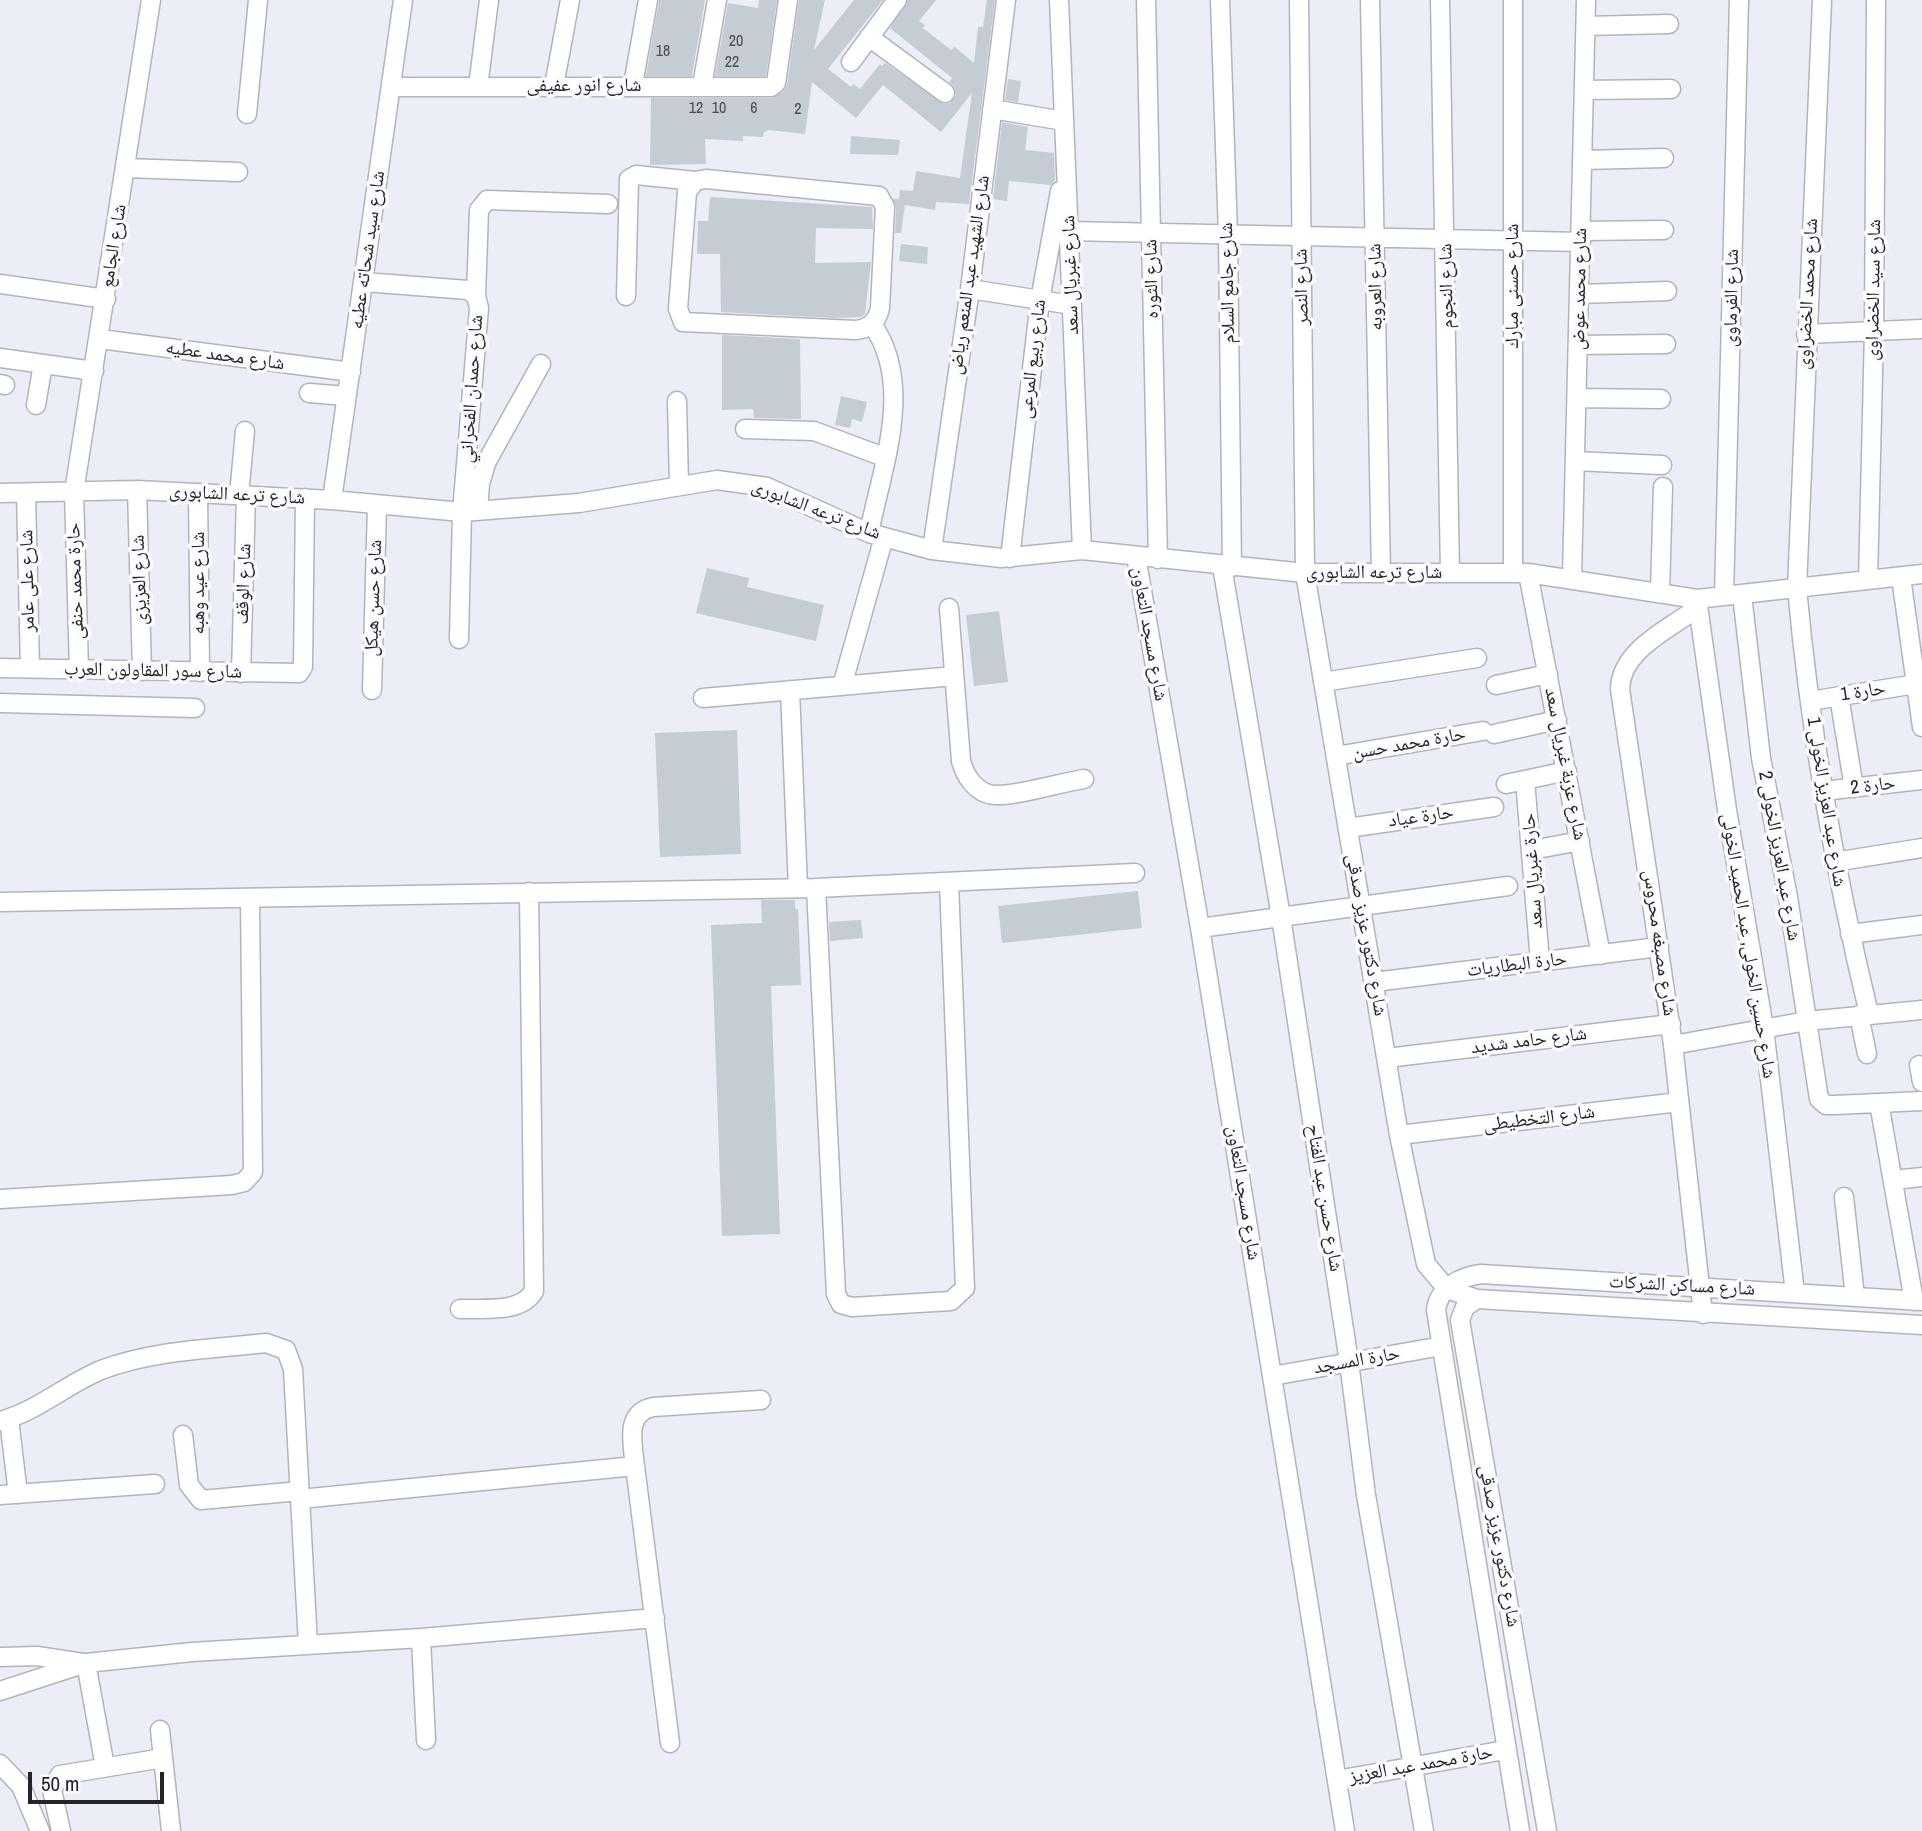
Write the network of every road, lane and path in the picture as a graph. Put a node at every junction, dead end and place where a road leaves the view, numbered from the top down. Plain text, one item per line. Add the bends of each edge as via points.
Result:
1 (151, 0) edge
2 (258, 0) edge
3 (404, 0) edge
4 (489, 0) edge
5 (570, 0) edge
6 (648, 0) edge
7 (717, 0) edge
8 (788, 0) edge
9 (897, 0) edge
10 (1006, 0) edge
11 (1059, 0) edge
12 (1146, 0) edge
13 (1220, 0) edge
14 (1299, 0) edge
15 (1370, 0) edge
16 (1440, 0) edge
17 (1513, 0) edge
18 (1586, 0) edge
19 (1739, 0) edge
20 (1822, 0) edge
21 (1877, 0) edge
22 (1669, 24) dead end
23 (1586, 26) junction
24 (869, 37) junction
25 (851, 62) dead end
26 (633, 85) junction
27 (391, 86) junction
28 (554, 86) junction
29 (702, 86) junction
30 (478, 87) junction
31 (1671, 89) dead end
32 (1584, 90) junction
33 (945, 93) dead end
34 (992, 108) junction
35 (247, 114) dead end
36 (1064, 121) junction
37 (1664, 158) dead end
38 (1583, 160) junction
39 (1066, 161) junction
40 (126, 168) junction
41 (238, 172) dead end
42 (695, 181) junction
43 (608, 204) dead end
44 (1664, 230) dead end
45 (1069, 231) junction
46 (1151, 233) junction
47 (1228, 235) junction
48 (1301, 236) junction
49 (1581, 237) junction
50 (1375, 238) junction
51 (1446, 239) junction
52 (1513, 240) junction
53 (364, 282) junction
54 (0, 284) edge
55 (970, 289) junction
56 (1667, 291) dead end
57 (1580, 294) junction
58 (476, 296) junction
59 (626, 296) dead end
60 (106, 299) junction
61 (1040, 300) junction
62 (1072, 305) junction
63 (872, 324) junction
64 (1922, 329) edge
65 (1874, 331) junction
66 (1806, 334) junction
67 (100, 339) junction
68 (1666, 344) dead end
69 (1578, 345) junction
70 (0, 358) edge
71 (43, 364) junction
72 (541, 365) dead end
73 (94, 371) junction
74 (351, 372) junction
75 (309, 393) dead end
76 (347, 396) junction
77 (1577, 398) junction
78 (1661, 399) dead end
79 (677, 401) dead end
80 (36, 405) dead end
81 (745, 429) dead end
82 (245, 431) dead end
83 (884, 457) junction
84 (1575, 461) junction
85 (1662, 465) dead end
86 (679, 485) junction
87 (1662, 487) dead end
88 (137, 490) junction
89 (74, 492) junction
90 (26, 493) junction
91 (198, 493) junction
92 (0, 494) edge
93 (243, 495) junction
94 (305, 498) junction
95 (332, 500) junction
96 (377, 505) junction
97 (470, 512) junction
98 (876, 535) junction
99 (932, 550) junction
100 (1082, 550) junction
101 (1136, 556) junction
102 (1010, 558) junction
103 (1158, 559) junction
104 (1227, 566) junction
105 (1305, 573) junction
106 (1381, 573) junction
107 (1450, 573) junction
108 (1520, 573) junction
109 (1922, 575) edge
110 (1901, 577) junction
111 (1572, 578) junction
112 (1868, 580) junction
113 (1797, 588) junction
114 (1660, 592) junction
115 (1733, 595) junction
116 (1697, 604) junction
117 (949, 608) dead end
118 (459, 639) dead end
119 (1478, 659) dead end
120 (0, 668) edge
121 (30, 668) junction
122 (79, 670) junction
123 (142, 671) junction
124 (200, 672) junction
125 (241, 673) junction
126 (1548, 674) junction
127 (954, 676) junction
128 (1323, 682) junction
129 (1916, 684) junction
130 (1496, 685) dead end
131 (842, 686) junction
132 (372, 690) dead end
133 (790, 690) junction
134 (1839, 696) junction
135 (703, 698) dead end
136 (1810, 701) junction
137 (0, 703) edge
138 (195, 708) dead end
139 (1557, 720) junction
140 (1922, 727) edge
141 (1336, 756) junction
142 (1567, 771) junction
143 (1084, 779) dead end
144 (1525, 780) junction
145 (1922, 780) edge
146 (1506, 784) dead end
147 (1854, 788) junction
148 (1824, 792) junction
149 (1494, 807) dead end
150 (1348, 828) junction
151 (1580, 841) junction
152 (1922, 848) edge
153 (1532, 850) junction
154 (1834, 862) junction
155 (1135, 873) dead end
156 (949, 883) junction
157 (1508, 886) dead end
158 (807, 888) junction
159 (529, 892) junction
160 (250, 900) junction
161 (0, 902) edge
162 (1362, 907) junction
163 (1281, 918) junction
164 (1922, 925) edge
165 (1200, 928) junction
166 (1850, 934) junction
167 (1660, 947) junction
168 (1601, 955) junction
169 (1539, 962) junction
170 (1374, 982) junction
171 (1922, 1010) edge
172 (1864, 1014) junction
173 (1807, 1021) junction
174 (1671, 1024) junction
175 (1764, 1028) junction
176 (1674, 1045) junction
177 (1867, 1054) dead end
178 (1387, 1058) junction
179 (1922, 1101) edge
180 (1679, 1102) junction
181 (1880, 1103) junction
182 (1399, 1135) junction
183 (1922, 1177) edge
184 (1894, 1180) junction
185 (1844, 1197) dead end
186 (0, 1199) edge
187 (1700, 1287) junction
188 (1447, 1289) junction
189 (1795, 1293) junction
190 (1855, 1297) junction
191 (1477, 1300) junction
192 (1918, 1301) edge
193 (460, 1309) dead end
194 (1703, 1314) junction
195 (1922, 1325) edge
196 (1442, 1346) junction
197 (1349, 1362) junction
198 (1272, 1376) junction
199 (761, 1400) dead end
200 (4, 1420) edge
201 (183, 1435) dead end
202 (635, 1466) junction
203 (155, 1485) dead end
204 (19, 1494) junction
205 (0, 1495) edge
206 (300, 1495) junction
207 (655, 1618) junction
208 (421, 1638) junction
209 (308, 1645) junction
210 (0, 1657) edge
211 (86, 1663) junction
212 (0, 1691) edge
213 (160, 1730) dead end
214 (426, 1741) dead end
215 (670, 1743) dead end
216 (1505, 1750) junction
217 (163, 1758) junction
218 (0, 1764) edge
219 (105, 1767) junction
220 (1413, 1767) junction
221 (1337, 1780) junction
222 (40, 1831) edge
223 (61, 1831) edge
224 (172, 1831) edge
225 (1345, 1831) edge
226 (1424, 1831) edge
227 (1520, 1831) edge
228 (1548, 1831) edge

1 - 40 street, شارع الجامع
2 - 35 street
3 - 27 street, شارع سيد شحاته عطيه
4 - 30 street
5 - 28 street
6 - 26 street
7 - 29 street
8 - 29 street, شارع انور عفيفى via 776,83 767,87
9 - 24 street
10 - 34 street, شارع الشهيد عبد المنعم رياض
11 - 36 street, شارع غبريال سعد
12 - 46 street, شارع الثوره
13 - 47 street, شارع جامع السلام
14 - 48 street, شارع النصر
15 - 50 street, شارع العروبه
16 - 51 street, شارع النجوم
17 - 52 street, شارع حسنى مبارك
18 - 23 street, شارع محمد عوض
19 - 115 street, شارع الفرماوى
20 - 66 street, شارع محمد الخضراوى
21 - 65 street, شارع سيد الخضراوى
22 - 23 street
23 - 32 street, شارع محمد عوض
24 - 25 street
24 - 33 street
26 - 28 street, شارع انور عفيفى
26 - 29 street, شارع انور عفيفى
27 - 30 street, شارع انور عفيفى
27 - 53 street, شارع سيد شحاته عطيه
28 - 30 street, شارع انور عفيفى
31 - 32 street
32 - 38 street, شارع محمد عوض
34 - 36 street
34 - 55 street, شارع الشهيد عبد المنعم رياض
36 - 39 street, شارع غبريال سعد
37 - 38 street
38 - 49 street, شارع محمد عوض
39 - 45 street, شارع غبريال سعد
39 - 61 street, شارع ربيع المرعى
40 - 41 street
40 - 60 street, شارع الجامع
42 - 59 street via 629,179
42 - 63 street via 879,197 885,213 880,308
42 - 63 street via 687,192 678,314 683,323 855,330
43 - 58 street via 487,200 479,211
44 - 49 street
45 - 46 street
45 - 62 street, شارع غبريال سعد
46 - 47 street
46 - 103 street, شارع الثوره
47 - 48 street
47 - 104 street, شارع جامع السلام
48 - 50 street
48 - 105 street, شارع النصر
49 - 52 street
49 - 57 street, شارع محمد عوض
50 - 51 street
50 - 106 street, شارع العروبه
51 - 52 street
51 - 107 street, شارع النجوم
52 - 108 street, شارع حسنى مبارك
53 - 58 street, شارع حمدان الفخراني via 468,290
53 - 74 street, شارع سيد شحاته عطيه
54 - 60 street
55 - 61 street
55 - 99 street, شارع الشهيد عبد المنعم رياض
56 - 57 street
57 - 69 street, شارع محمد عوض
58 - 97 street, شارع حمدان الفخراني
60 - 67 street, شارع الجامع
61 - 62 street
61 - 102 street, شارع ربيع المرعى
62 - 100 street, شارع غبريال سعد
63 - 83 street via 889,353 895,386
64 - 65 street
65 - 66 street
65 - 112 street, شارع سيد الخضراوى
66 - 113 street, شارع محمد الخضراوى
67 - 73 street, شارع الجامع
67 - 74 street, شارع محمد عطيه
68 - 69 street
69 - 77 street, شارع محمد عوض
70 - 71 street
71 - 73 street
71 - 80 street
72 - 97 street via 486,463
73 - 89 street, شارع الجامع
74 - 76 street, شارع سيد شحاته عطيه
75 - 76 street
76 - 95 street, شارع سيد شحاته عطيه
77 - 78 street
77 - 84 street, شارع محمد عوض
79 - 86 street
81 - 83 street via 814,431
82 - 93 street, شارع الوقف
83 - 98 street
84 - 85 street
84 - 111 street, شارع محمد عوض
86 - 97 street, شارع ترعه الشابورى via 579,503
86 - 98 street, شارع ترعه الشابورى via 718,480 767,487
87 - 114 street
88 - 89 street, شارع ترعه الشابورى
88 - 91 street, شارع ترعه الشابورى
88 - 123 street, شارع العزيزى
89 - 90 street, شارع ترعه الشابورى
89 - 122 street, حارة محمد حنفى
90 - 92 street, شارع ترعه الشابورى
90 - 121 street, شارع على عامر
91 - 93 street, شارع ترعه الشابورى
91 - 124 street, شارع عيد وهبه
93 - 94 street, شارع ترعه الشابورى
93 - 125 street, شارع الوقف
94 - 95 street, شارع ترعه الشابورى
94 - 125 street, شارع سور المقاولون العرب via 303,667 296,674
95 - 96 street, شارع ترعه الشابورى
96 - 97 street, شارع ترعه الشابورى
96 - 132 street, شارع حسن هيكل
97 - 118 street
98 - 99 street, شارع ترعه الشابورى
98 - 131 street
99 - 102 street, شارع ترعه الشابورى
100 - 101 street, شارع ترعه الشابورى
100 - 102 street, شارع ترعه الشابورى
101 - 103 street, شارع ترعه الشابورى
101 - 165 street, شارع مسجد التعاون
103 - 104 street, شارع ترعه الشابورى
104 - 105 street, شارع ترعه الشابورى
104 - 163 street, شارع حسن عبد الفتاح
105 - 106 street, شارع ترعه الشابورى
105 - 128 street, شارع دكتور عزيز صدقى
106 - 107 street, شارع ترعه الشابورى
107 - 108 street, شارع ترعه الشابورى
108 - 111 street, شارع ترعه الشابورى
108 - 126 street, شارع عزبة غبريال سعد
109 - 110 street, شارع ترعه الشابورى
110 - 112 street, شارع ترعه الشابورى
110 - 129 street
111 - 114 street, شارع ترعه الشابورى
112 - 113 street, شارع ترعه الشابورى
113 - 115 street, شارع ترعه الشابورى
113 - 136 street, شارع عبد العزيز الخولى 1
114 - 116 street, شارع ترعه الشابورى
115 - 116 street, شارع ترعه الشابورى
115 - 173 street, شارع عبد العزيز الخولى 2
116 - 167 street, شارع مصبغه محروس via 1628,660 1621,674
116 - 175 street, شارع حسين الخولى, عبد الحميد الخولى
117 - 127 street
119 - 128 street
120 - 121 street, شارع سور المقاولون العرب
121 - 122 street, شارع سور المقاولون العرب
122 - 123 street, شارع سور المقاولون العرب
123 - 124 street, شارع سور المقاولون العرب
124 - 125 street, شارع سور المقاولون العرب
126 - 130 street
126 - 139 street, شارع عزبة غبريال سعد
127 - 131 street
127 - 143 street via 961,761 974,784 995,795
128 - 141 street, شارع دكتور عزيز صدقى
129 - 134 street, حارة 1
129 - 140 street
131 - 133 street
133 - 135 street
133 - 158 street
134 - 136 street, حارة 1
134 - 147 street
136 - 148 street, شارع عبد العزيز الخولى 1
137 - 138 street
139 - 141 street, حارة محمد حسن
139 - 142 street, شارع عزبة غبريال سعد
141 - 150 street, شارع دكتور عزيز صدقى
142 - 144 street
142 - 151 street, شارع عزبة غبريال سعد
144 - 146 street
144 - 153 street, حارة غبريال سعد
145 - 147 street, حارة 2
147 - 148 street, حارة 2
148 - 154 street, شارع عبد العزيز الخولى 1
149 - 150 street, حارة عياد
150 - 162 street, شارع دكتور عزيز صدقى
151 - 153 street
151 - 168 street, شارع عزبة غبريال سعد
152 - 154 street
153 - 169 street, حارة غبريال سعد
154 - 166 street, شارع عبد العزيز الخولى 1
155 - 156 street
156 - 158 street
156 - 158 street via 965,1288 951,1301 852,1307 841,1304 835,1294
157 - 162 street
158 - 159 street
159 - 160 street
159 - 193 street via 534,1291 530,1300 513,1307
160 - 161 street
160 - 186 street via 253,1172 244,1182 232,1185
162 - 163 street
162 - 170 street, شارع دكتور عزيز صدقى
163 - 165 street
163 - 197 street, شارع حسن عبد الفتاح
164 - 166 street
165 - 198 street, شارع مسجد التعاون
166 - 172 street, شارع عبد العزيز الخولى 1
167 - 168 street, حارة البطاريات
167 - 174 street, شارع مصبغه محروس
168 - 169 street, حارة البطاريات
169 - 170 street, حارة البطاريات
170 - 178 street, شارع دكتور عزيز صدقى
171 - 172 street
172 - 173 street
172 - 177 street, شارع عبد العزيز الخولى 1
173 - 175 street
173 - 181 street, شارع عبد العزيز الخولى 2 via 1819,1099 1826,1105
174 - 176 street, شارع مصبغه محروس
174 - 178 street, شارع حامد شديد
175 - 176 street
175 - 189 street, شارع حسين الخولى, عبد الحميد الخولى
176 - 180 street, شارع مصبغه محروس
178 - 182 street, شارع دكتور عزيز صدقى
179 - 181 street
180 - 182 street, شارع التخطيطى
180 - 187 street, شارع مصبغه محروس
181 - 184 street
182 - 188 street, شارع دكتور عزيز صدقى via 1426,1264
183 - 184 street
184 - 192 street
185 - 190 street
187 - 188 street, شارع مساكن الشركات via 1481,1274
187 - 189 street, شارع مساكن الشركات
187 - 194 street, شارع مصبغه محروس
188 - 191 street
188 - 196 street, شارع دكتور عزيز صدقى via 1436,1310
189 - 190 street, شارع مساكن الشركات
190 - 192 street, شارع مساكن الشركات
191 - 194 street, شارع مساكن الشركات
191 - 228 street, شارع دكتور عزيز صدقى via 1465,1307 1460,1320
194 - 195 street, شارع مساكن الشركات
196 - 197 street, حارة المسجد
196 - 216 street, شارع دكتور عزيز صدقى
197 - 198 street, حارة المسجد
197 - 220 street, شارع حسن عبد الفتاح via 1366,1495
198 - 221 street, شارع مسجد التعاون
199 - 202 street via 646,1409 636,1416 632,1428
200 - 204 street
200 - 206 street via 82,1379 126,1362 274,1343 286,1350 293,1362
201 - 206 street via 189,1485 201,1500
202 - 206 street
202 - 207 street
203 - 204 street
204 - 205 street
206 - 209 street
207 - 208 street
207 - 215 street
208 - 209 street
208 - 214 street
209 - 211 street
210 - 211 street via 37,1656
211 - 212 street
211 - 219 street
213 - 217 street
216 - 220 street, حارة محمد عبد العزيز
216 - 227 street, شارع دكتور عزيز صدقى
217 - 219 street
217 - 224 street
218 - 222 street via 21,1786
219 - 223 street via 66,1772 56,1780 52,1795
220 - 221 street, حارة محمد عبد العزيز
220 - 226 street, شارع حسن عبد الفتاح
221 - 225 street, شارع مسجد التعاون

